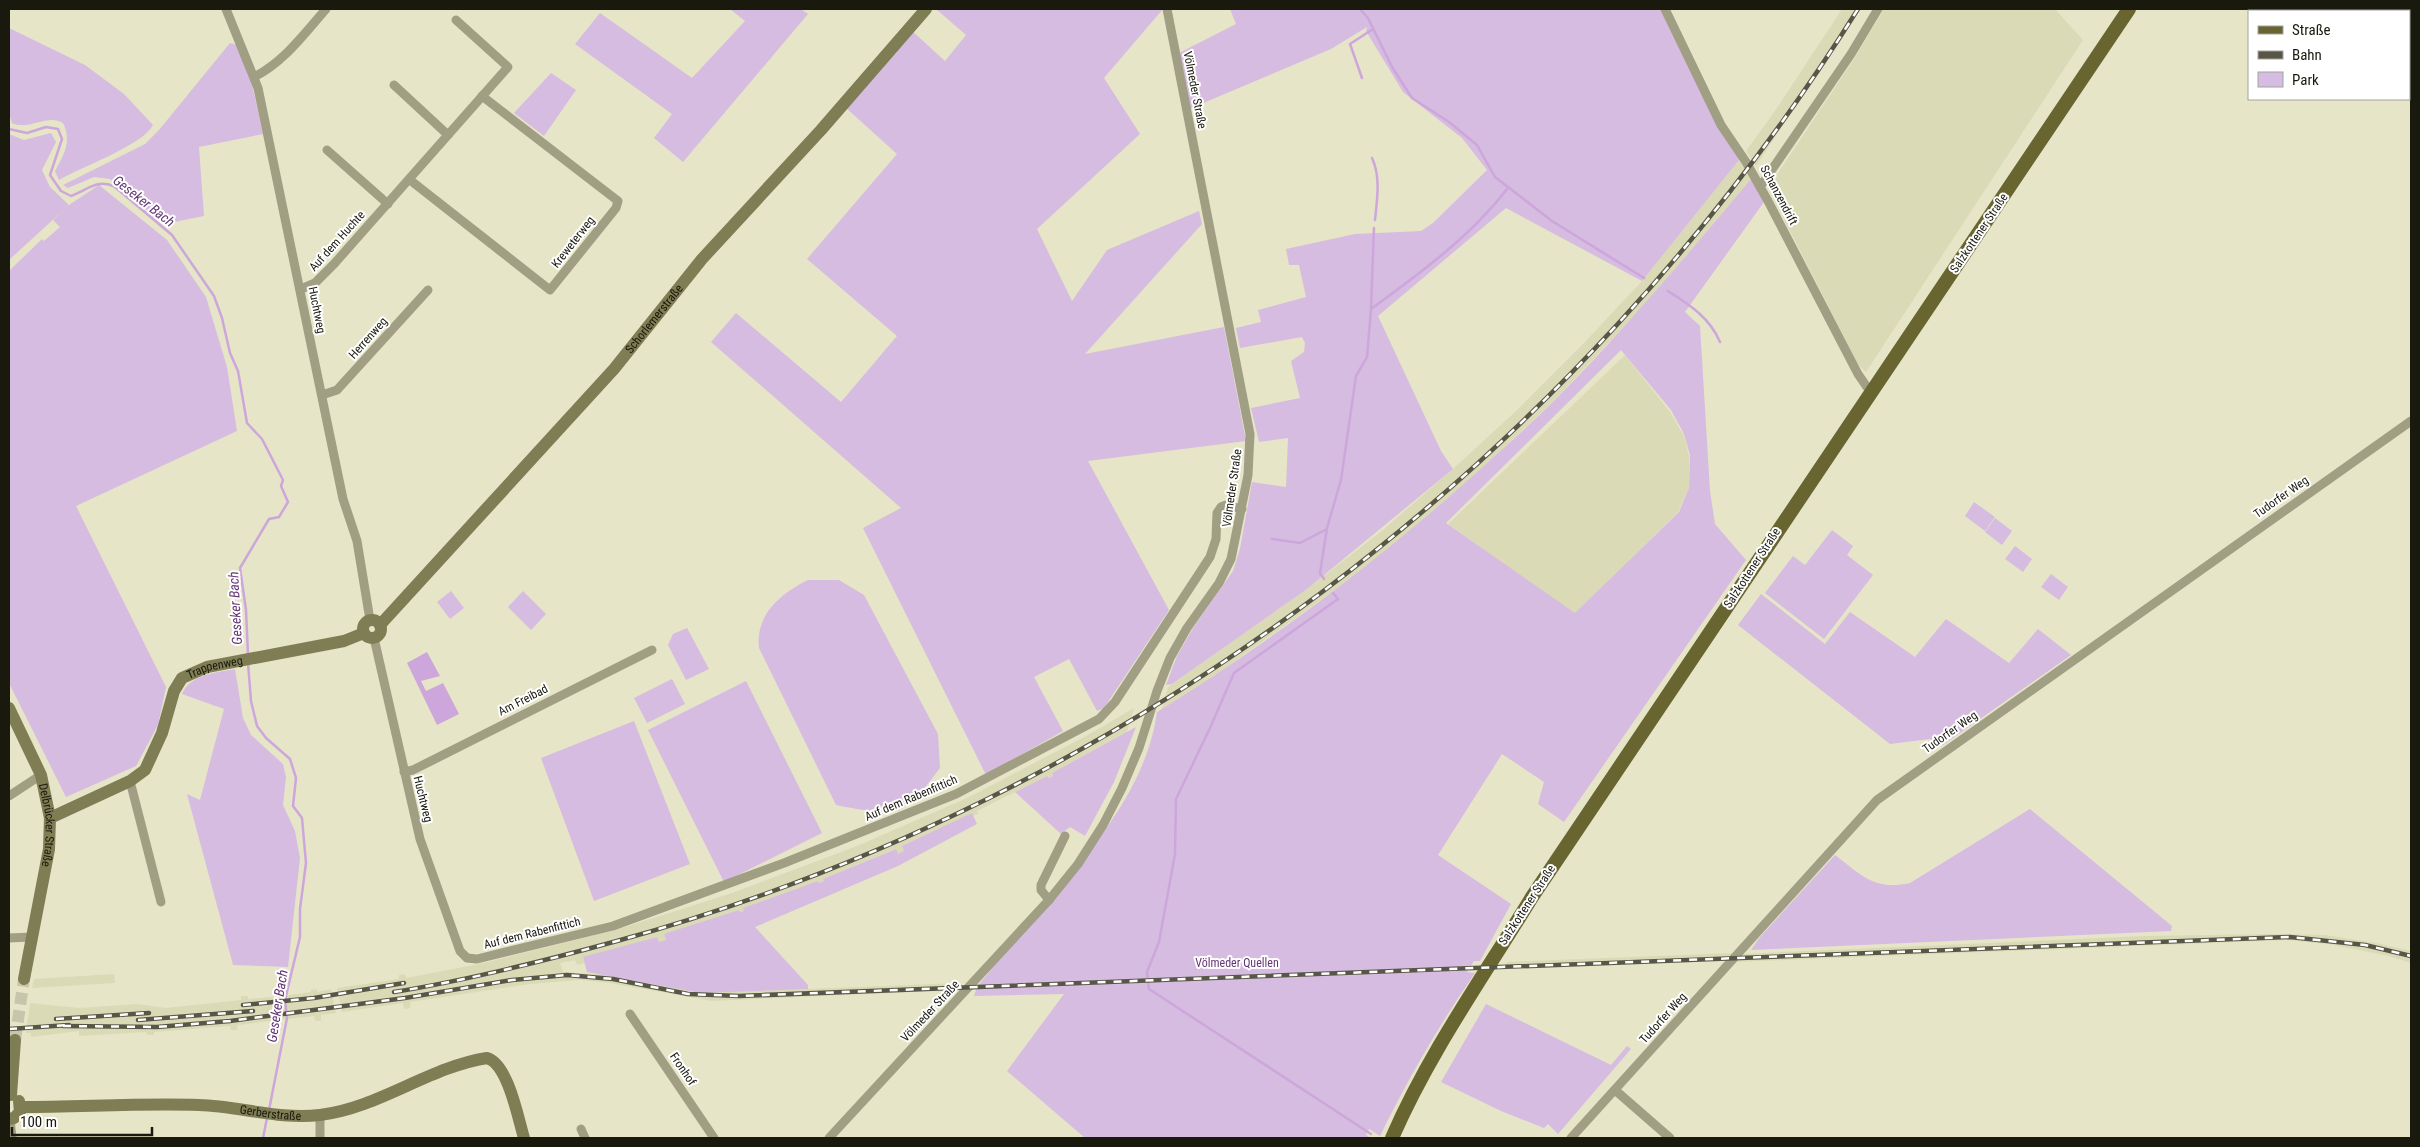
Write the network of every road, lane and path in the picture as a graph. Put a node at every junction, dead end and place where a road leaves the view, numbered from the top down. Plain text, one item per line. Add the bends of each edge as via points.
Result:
1 (226, 9) edge
2 (326, 9) edge
3 (926, 9) edge
4 (1166, 9) edge
5 (1666, 9) edge
6 (1878, 9) edge
7 (2129, 9) edge
8 (456, 20) dead end
9 (254, 77) junction
10 (394, 86) dead end
11 (482, 96) junction
12 (448, 136) junction
13 (327, 150) dead end
14 (410, 180) junction
15 (1760, 187) junction
16 (388, 204) junction
17 (301, 289) junction
18 (428, 290) dead end
19 (1871, 393) junction
20 (322, 395) junction
21 (2411, 421) edge
22 (1242, 509) junction
23 (375, 622) junction
24 (369, 636) junction
25 (652, 650) dead end
26 (9, 708) edge
27 (404, 772) junction
28 (41, 774) junction
29 (130, 781) junction
30 (9, 796) edge
31 (50, 818) junction
32 (1065, 836) dead end
33 (1049, 900) junction
34 (161, 902) dead end
35 (32, 937) junction
36 (9, 938) edge
37 (467, 958) joint
38 (24, 979) tunnel mouth
39 (630, 1014) dead end
40 (15, 1040) tunnel mouth
41 (1615, 1090) junction
42 (10, 1095) edge
43 (21, 1107) junction
44 (320, 1115) junction
45 (9, 1119) edge
46 (581, 1129) dead end
47 (12, 1138) edge
48 (320, 1138) edge
49 (524, 1138) edge
50 (585, 1138) edge
51 (714, 1138) edge
52 (829, 1138) edge
53 (1392, 1138) edge
54 (1571, 1138) edge
55 (1670, 1138) edge

1 - 9 street, Huchtweg
2 - 9 street via 270,70
3 - 23 street, Schorlemerstraße via 821,130 702,259 614,369
4 - 22 street, Völmeder Straße via 1248,419 1251,452
5 - 15 street, Schanzendrift via 1721,125
6 - 15 street
7 - 19 main road, Salzkottener Straße
8 - 11 street, Auf dem Huchte via 508,67
9 - 17 street, Huchtweg
10 - 12 street
11 - 12 street, Auf dem Huchte
11 - 14 street, Kreweterweg via 618,201 616,208 550,290
12 - 14 street, Auf dem Huchte
13 - 16 street
14 - 16 street, Auf dem Huchte
15 - 19 street, Schanzendrift
16 - 17 street, Auf dem Huchte via 315,283
17 - 20 street, Huchtweg
18 - 20 street, Herrenweg via 337,390
19 - 53 main road, Salzkottener Straße via 1532,897 1425,1070
20 - 23 street, Huchtweg via 343,499 357,541
21 - 41 street, Tudorfer Weg via 1877,800
22 - 33 street, Völmeder Straße via 1231,559 1170,658 1122,788 1078,864
22 - 37 street, Auf dem Rabenfittich via 1221,507 1217,513 1216,539 1210,557 1116,702 1099,718 956,794 688,899 613,926 477,959
23 - 24 street, Schorlemerstraße via 364,625
24 - 27 street, Huchtweg
24 - 29 street, Trappenweg via 207,667 182,678 174,691 150,762 140,775
25 - 27 street, Am Freibad
26 - 28 street, Delbrücker Straße
27 - 37 street, Huchtweg via 420,839 460,951
28 - 30 street
28 - 31 street, Delbrücker Straße
29 - 31 street, Trappenweg
29 - 34 street
31 - 35 street, Delbrücker Straße via 49,849
32 - 33 street via 1041,885
33 - 52 street, Völmeder Straße
35 - 36 street
35 - 38 street, Delbrücker Straße
39 - 51 street, Fronhof
40 - 42 street
41 - 54 street, Tudorfer Weg
41 - 55 street
42 - 43 street via 18,1099
43 - 44 street, Gerberstraße via 202,1105 258,1113
43 - 45 street via 18,1116
44 - 48 street
44 - 49 street, Gerberstraße via 368,1103 481,1059 494,1060 503,1072
45 - 47 street
46 - 50 street

